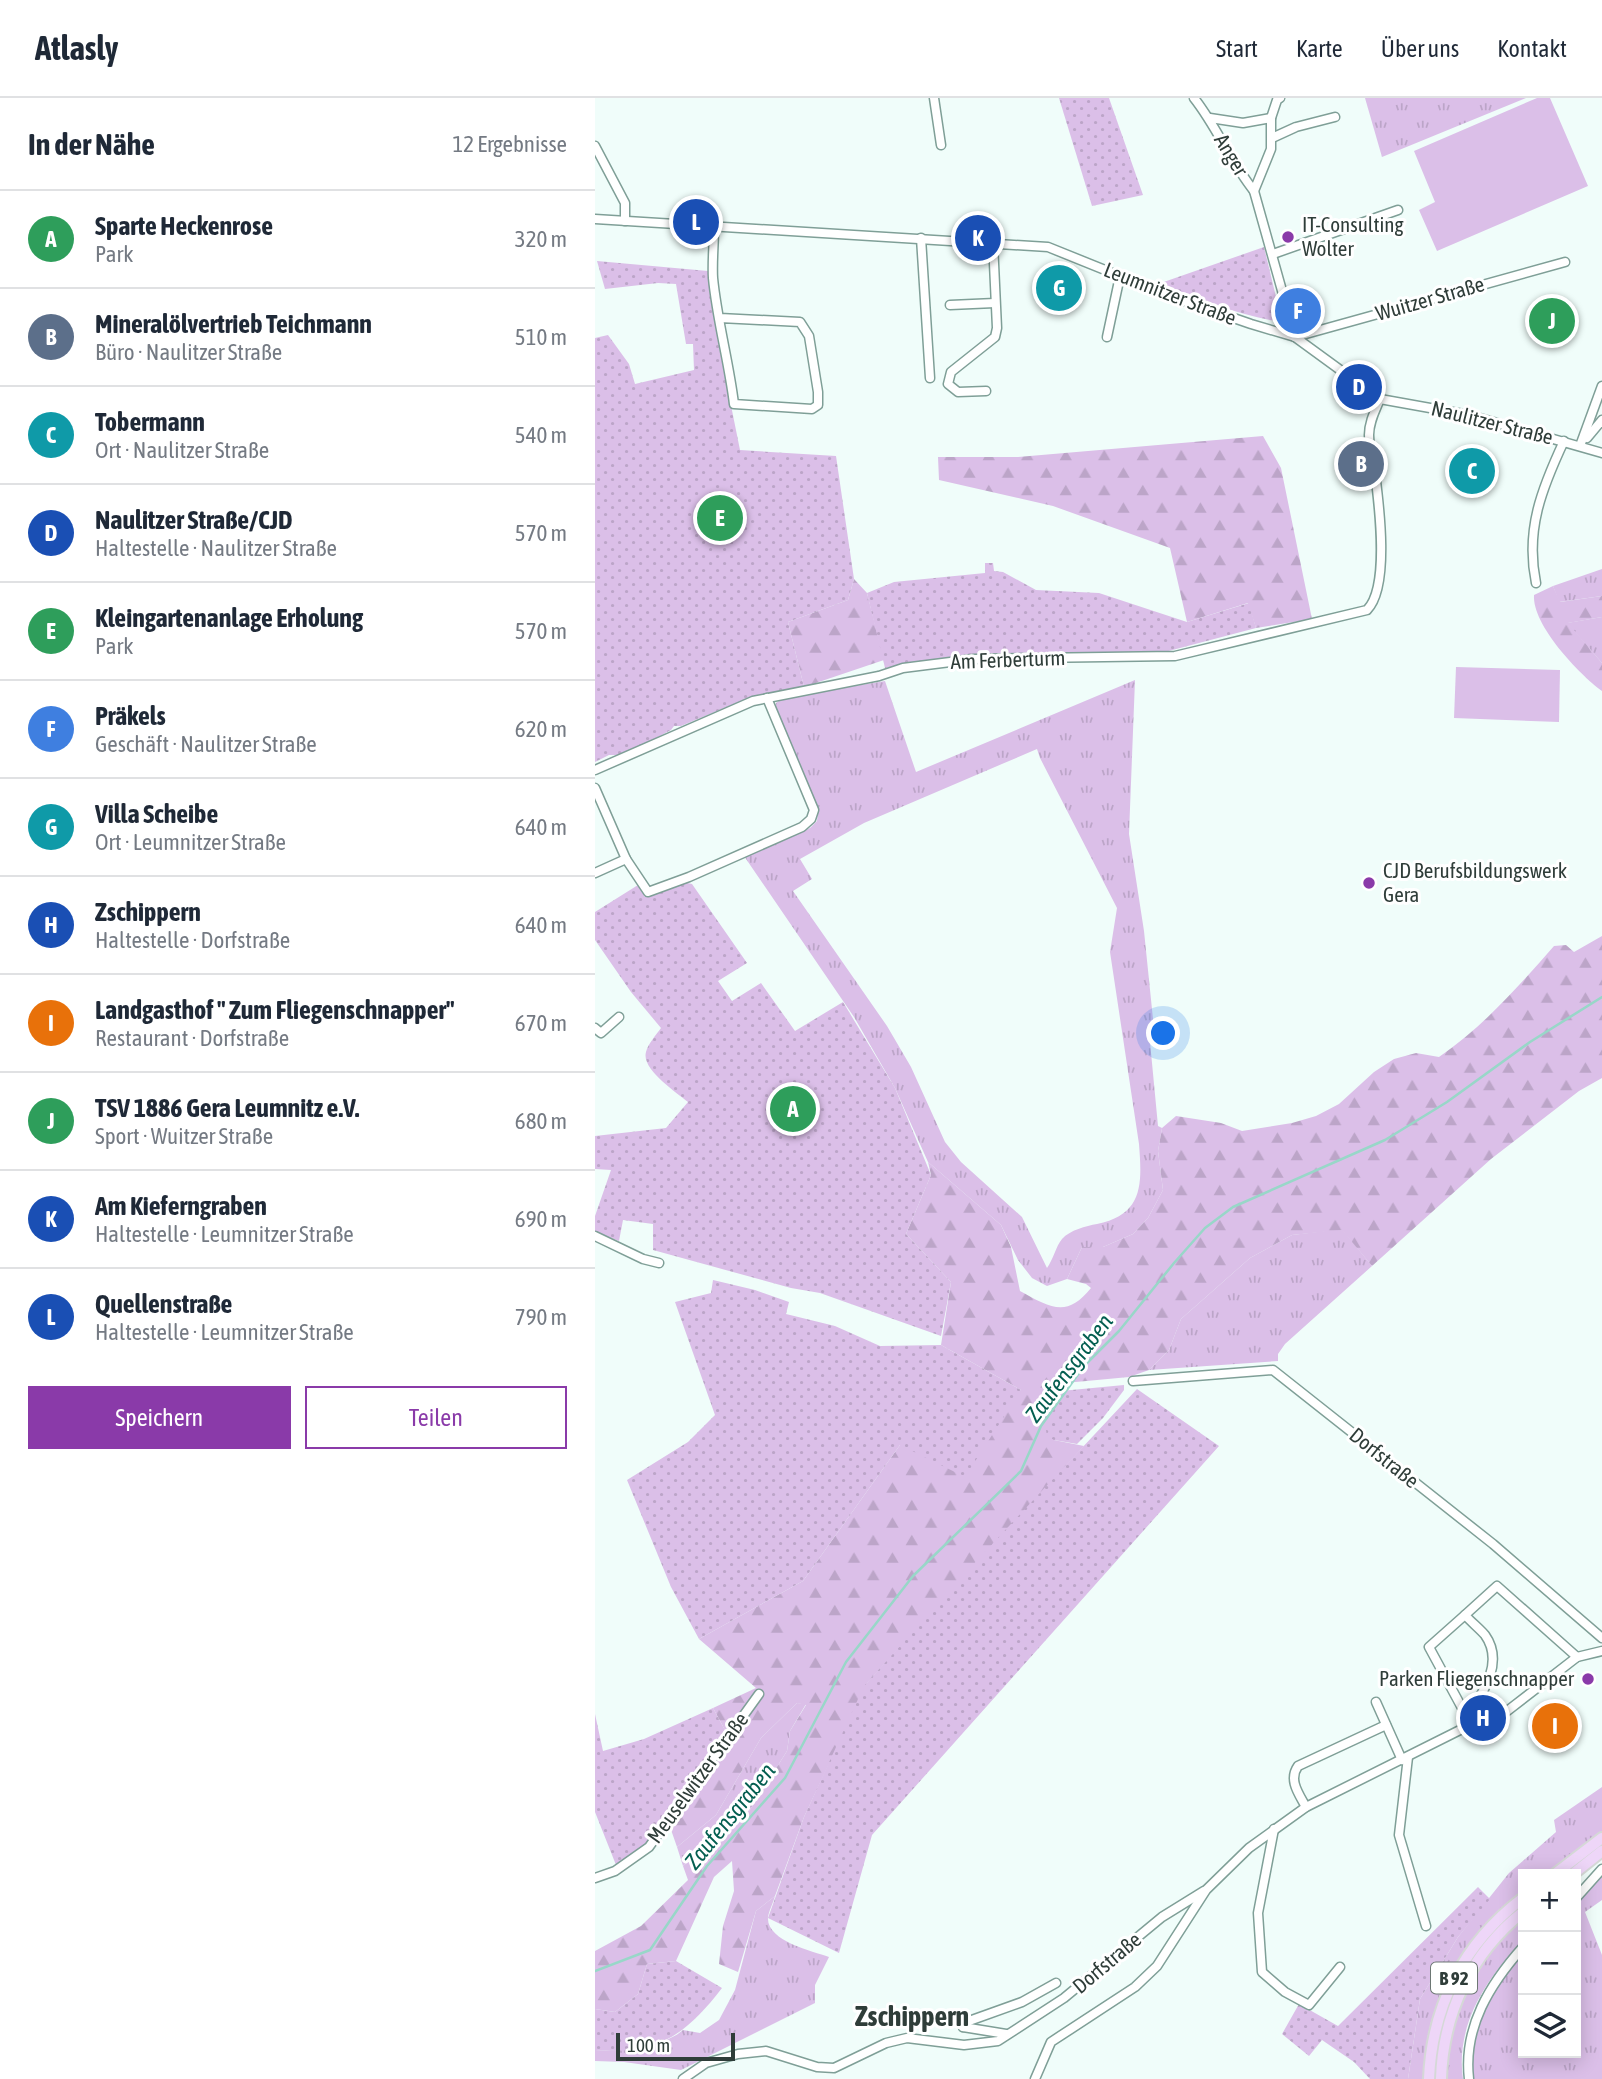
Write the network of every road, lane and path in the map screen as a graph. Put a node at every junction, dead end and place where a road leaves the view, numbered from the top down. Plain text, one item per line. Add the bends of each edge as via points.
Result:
1 (934, 98) edge
2 (1194, 98) edge
3 (1280, 98) edge
4 (1335, 117) dead end
5 (1210, 118) junction
6 (1271, 118) junction
7 (1272, 138) junction
8 (941, 145) dead end
9 (595, 146) edge
10 (1254, 191) junction
11 (1398, 210) dead end
12 (595, 219) edge
13 (625, 221) junction
14 (715, 228) junction
15 (921, 238) junction
16 (993, 242) junction
17 (1273, 254) junction
18 (1565, 262) dead end
19 (1120, 276) junction
20 (995, 303) junction
21 (950, 305) dead end
22 (720, 318) junction
23 (1294, 337) junction
24 (1107, 338) dead end
25 (930, 378) dead end
26 (1602, 386) edge
27 (986, 391) dead end
28 (1380, 399) junction
29 (1602, 420) edge
30 (1564, 441) junction
31 (1580, 446) junction
32 (1602, 453) edge
33 (1536, 583) dead end
34 (767, 698) junction
35 (595, 770) edge
36 (595, 788) edge
37 (626, 859) junction
38 (595, 873) edge
39 (619, 1017) dead end
40 (595, 1028) edge
41 (595, 1236) edge
42 (659, 1263) dead end
43 (1133, 1381) dead end
44 (1465, 1615) junction
45 (1602, 1638) edge
46 (1602, 1651) edge
47 (1577, 1657) junction
48 (759, 1694) dead end
49 (1376, 1702) dead end
50 (1469, 1721) junction
51 (1386, 1724) junction
52 (1405, 1758) junction
53 (1306, 1807) junction
54 (1274, 1829) junction
55 (1602, 1838) edge
56 (1602, 1852) edge
57 (1562, 1869) edge
58 (1580, 1869) edge
59 (1602, 1870) edge
60 (595, 1878) edge
61 (1206, 1890) junction
62 (1581, 1893) edge
63 (1518, 1903) edge
64 (1518, 1917) edge
65 (1426, 1926) dead end
66 (1518, 1953) edge
67 (1340, 1967) dead end
68 (1056, 1983) dead end
69 (1006, 2034) junction
70 (683, 2078) edge
71 (1035, 2079) edge
72 (1429, 2079) edge
73 (1440, 2079) edge
74 (1469, 2079) edge

1 - 8 street
2 - 5 street, Anger
3 - 6 street
4 - 7 street
5 - 6 street, Anger via 1243,123
5 - 10 street, Anger via 1227,154
6 - 7 street
7 - 10 street
9 - 13 street via 625,203
10 - 17 street
11 - 17 street
12 - 13 street, Leumnitzer Straße
13 - 14 street, Leumnitzer Straße
14 - 15 street, Leumnitzer Straße
14 - 22 street via 713,276
15 - 16 street, Leumnitzer Straße
15 - 25 street
16 - 19 street, Leumnitzer Straße via 1048,247
16 - 20 street
17 - 23 street
18 - 23 street, Wuitzer Straße
19 - 23 street, Leumnitzer Straße
19 - 24 street
20 - 21 street
20 - 27 street via 995,337 948,379 958,392
22 - 22 street via 734,404 812,409 818,405 809,336 800,322
23 - 28 street, Naulitzer Straße
26 - 31 street
28 - 30 street, Naulitzer Straße via 1469,415
28 - 34 street, Am Ferberturm via 1369,435 1381,547 1378,592 1367,610 1175,656 974,659 903,668 879,677
29 - 31 street
30 - 31 street, Naulitzer Straße
30 - 33 street via 1537,506
31 - 32 street, Naulitzer Straße
34 - 35 street, Am Ferberturm
34 - 37 street via 814,810 811,819 802,827 648,892
36 - 37 street
37 - 38 street
39 - 40 street via 601,1033
41 - 42 street
43 - 45 street, Dorfstraße via 1273,1370 1493,1544
44 - 47 street via 1497,1586
44 - 50 street via 1486,1636 1492,1656 1490,1680
44 - 50 street via 1429,1647
46 - 47 street, Dorfstraße
47 - 50 street, Dorfstraße via 1502,1715
48 - 60 street, Meuselwitzer Straße via 649,1847 615,1871
49 - 51 street
50 - 52 street, Dorfstraße
51 - 52 street
51 - 53 street via 1298,1766 1294,1779
52 - 53 street, Dorfstraße
52 - 65 street via 1399,1835
53 - 54 street, Dorfstraße
54 - 61 street, Dorfstraße
54 - 67 street via 1258,1913 1262,1972 1285,1993 1309,2005
55 - 57 main road
56 - 58 main road
59 - 62 street
61 - 69 street, Dorfstraße via 1161,1917 1064,1998
61 - 71 street, Dorfstraße via 1157,1966 1135,1987 1051,2042
63 - 72 main road, B 92 via 1490,1928 1455,1975 1436,2024
64 - 73 main road, B 92 via 1478,1961 1452,2009
66 - 74 street via 1489,1991 1474,2023 1468,2048
68 - 69 street, Dorfstraße via 963,2027
69 - 70 street, Dorfstraße via 999,2041 964,2045 907,2038 834,2068 767,2052 738,2054 706,2063

